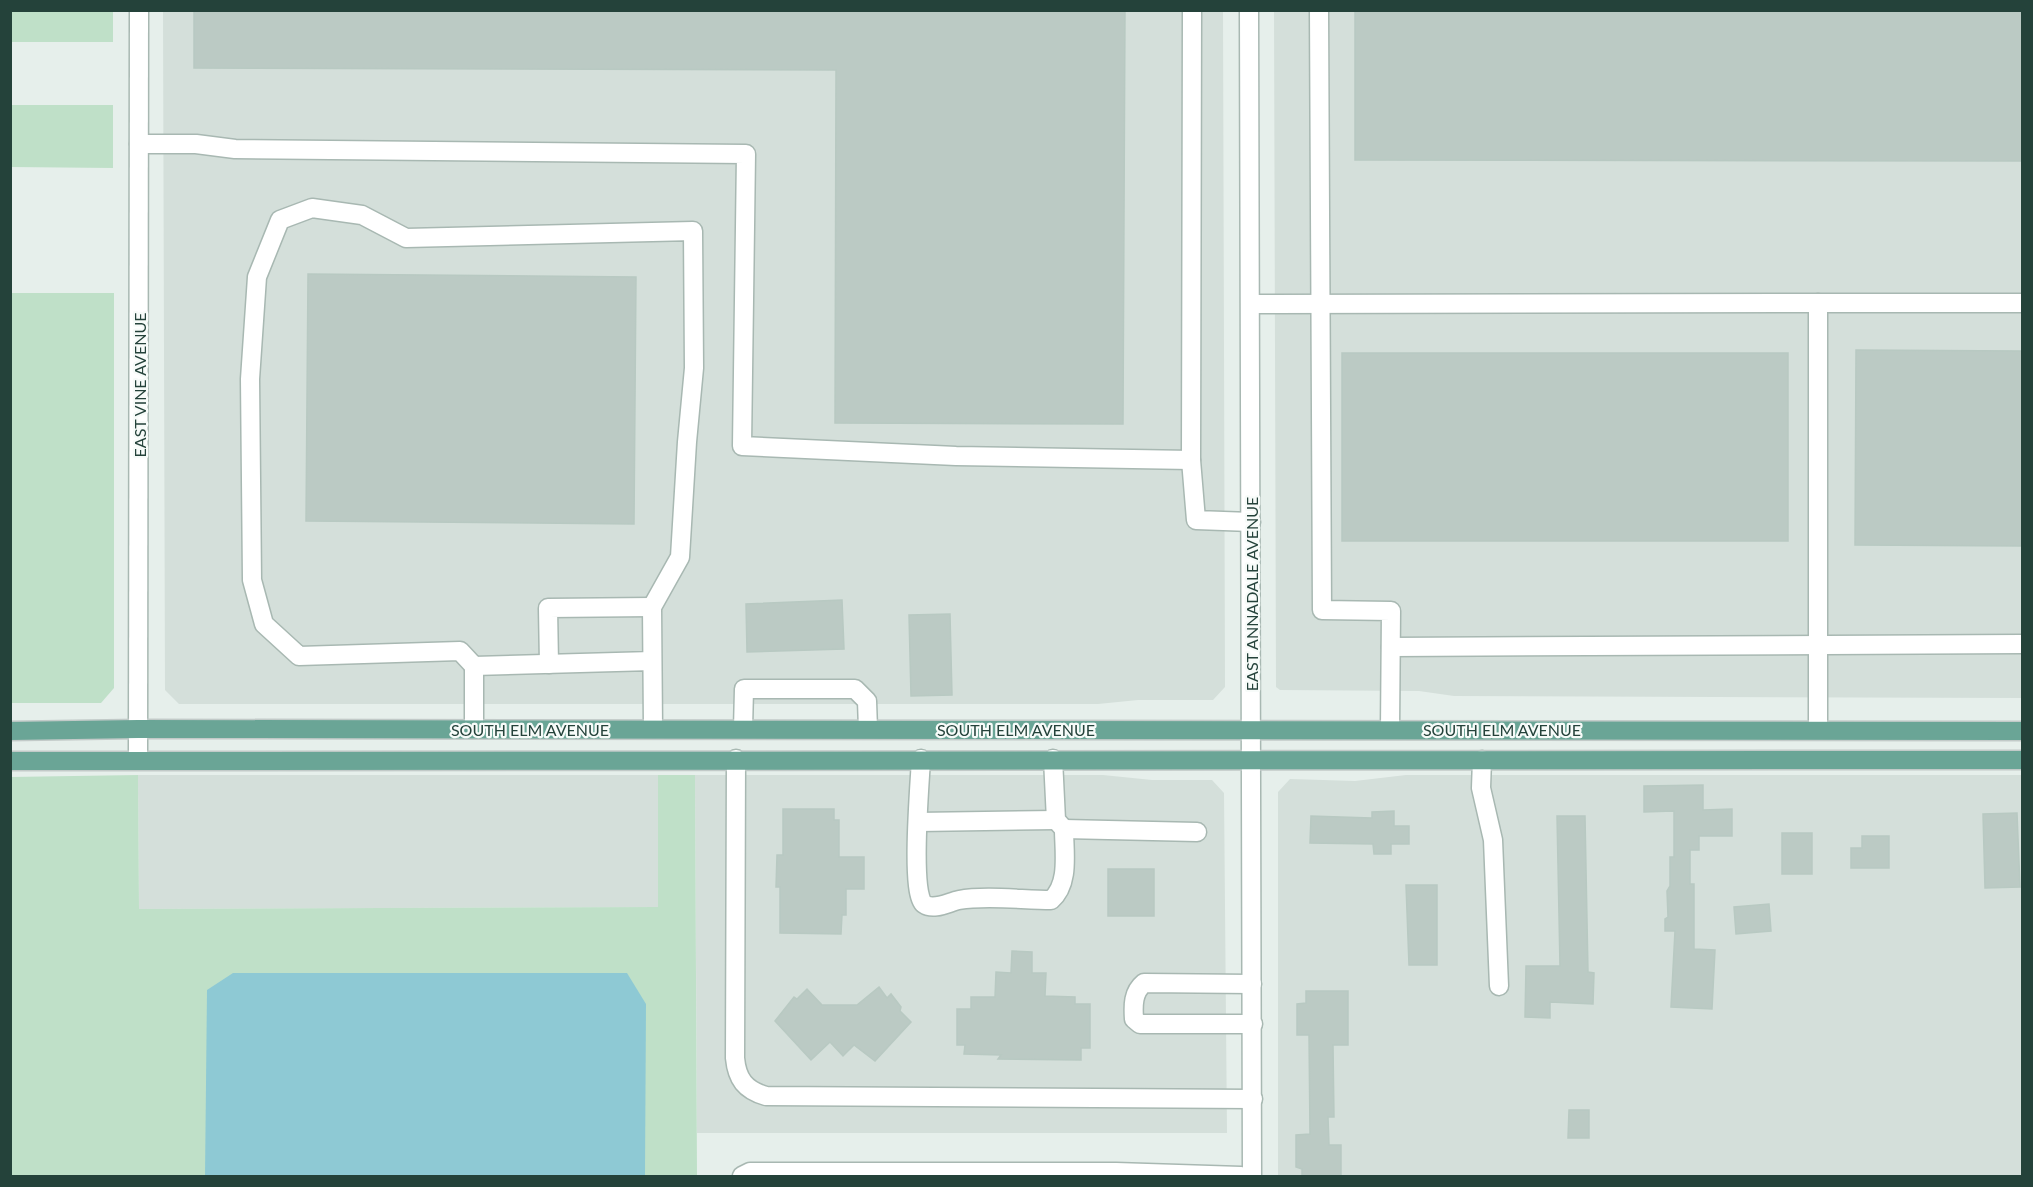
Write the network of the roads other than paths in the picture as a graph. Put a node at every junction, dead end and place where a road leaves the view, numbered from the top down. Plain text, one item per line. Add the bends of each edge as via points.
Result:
1 (139, 10) edge
2 (1192, 10) edge
3 (1249, 10) edge
4 (1319, 10) edge
5 (139, 144) junction
6 (1818, 303) junction
7 (2022, 303) edge
8 (1251, 304) junction
9 (1321, 304) junction
10 (1191, 460) junction
11 (1251, 522) junction
12 (652, 607) junction
13 (1818, 644) junction
14 (2022, 644) edge
15 (1390, 647) junction
16 (652, 661) junction
17 (549, 664) junction
18 (474, 666) junction
19 (138, 729) junction
20 (474, 729) junction
21 (653, 729) junction
22 (743, 729) junction
23 (868, 729) junction
24 (1250, 729) junction
25 (1390, 729) junction
26 (1818, 729) junction
27 (10, 731) edge
28 (2022, 731) edge
29 (138, 759) junction
30 (736, 759) junction
31 (921, 759) junction
32 (1053, 759) junction
33 (1250, 759) junction
34 (1482, 760) junction
35 (2022, 760) edge
36 (10, 761) edge
37 (918, 822) junction
38 (1060, 825) junction
39 (1197, 832) dead end
40 (1252, 984) junction
41 (1499, 986) dead end
42 (1252, 1024) junction
43 (1252, 1099) junction
44 (1116, 1174) edge
45 (742, 1176) edge
46 (1241, 1176) edge
47 (1252, 1176) edge

1 - 5 street, EAST VINE AVENUE
2 - 10 street
3 - 8 street, EAST ANNADALE AVENUE
4 - 9 street
5 - 10 street via 235,149 746,154 742,446 956,456
5 - 19 street, EAST VINE AVENUE
6 - 7 street
6 - 9 street
6 - 13 street
8 - 9 street
8 - 11 street, EAST ANNADALE AVENUE
9 - 15 street via 1322,610 1390,611
10 - 11 street via 1196,520
11 - 24 street, EAST ANNADALE AVENUE
12 - 16 street
12 - 17 street via 549,608
12 - 18 street via 680,557 694,368 693,231 406,238 362,215 322,209 312,208 280,220 257,277 250,379 252,580 264,624 299,656 460,651
13 - 14 street
13 - 15 street
13 - 26 street
15 - 25 street
16 - 17 street
16 - 21 street
17 - 18 street
18 - 20 street
19 - 20 main road, SOUTH ELM AVENUE
19 - 27 main road, SOUTH ELM AVENUE
19 - 29 street, EAST VINE AVENUE
20 - 21 main road, SOUTH ELM AVENUE
21 - 22 main road, SOUTH ELM AVENUE
22 - 23 main road, SOUTH ELM AVENUE
22 - 23 street via 744,689 855,689 867,701
23 - 24 main road, SOUTH ELM AVENUE
24 - 25 main road, SOUTH ELM AVENUE
24 - 33 street, EAST ANNADALE AVENUE
25 - 26 main road, SOUTH ELM AVENUE
26 - 28 main road, SOUTH ELM AVENUE
29 - 30 main road, SOUTH ELM AVENUE
29 - 36 main road, SOUTH ELM AVENUE
30 - 31 main road, SOUTH ELM AVENUE
30 - 43 street via 735,1058 737,1075 744,1085 766,1096
31 - 32 main road, SOUTH ELM AVENUE
31 - 37 street
32 - 33 main road, SOUTH ELM AVENUE
32 - 38 street
33 - 34 main road, SOUTH ELM AVENUE
33 - 40 street, EAST ANNADALE AVENUE
34 - 35 main road, SOUTH ELM AVENUE
34 - 41 street via 1481,788 1493,840
37 - 38 street
37 - 38 street via 919,898 924,905 933,907 961,900 1051,900 1061,888
38 - 39 street
40 - 42 street, EAST ANNADALE AVENUE
40 - 42 street via 1144,982 1133,1005 1134,1019 1140,1024
42 - 43 street, EAST ANNADALE AVENUE
43 - 47 street, EAST ANNADALE AVENUE
44 - 45 street via 750,1172
44 - 46 street

